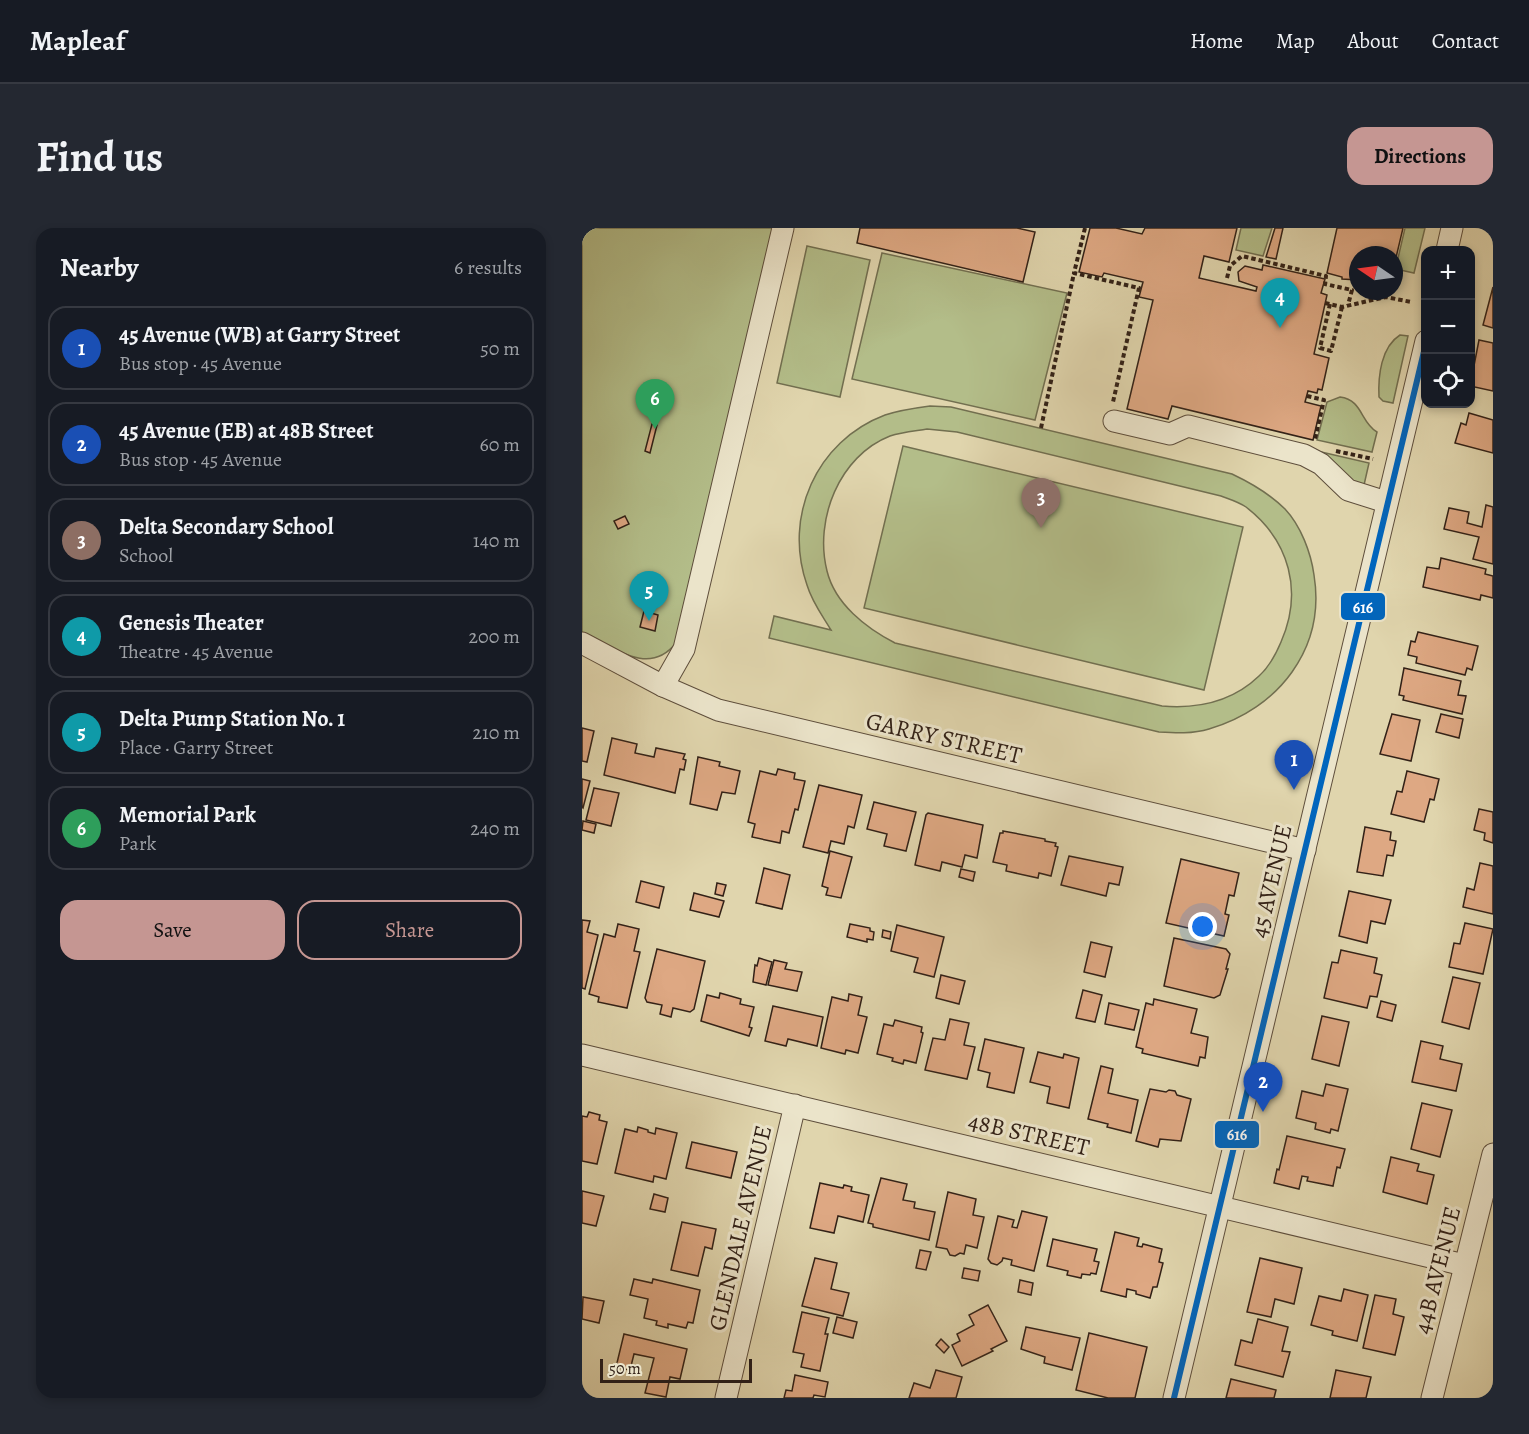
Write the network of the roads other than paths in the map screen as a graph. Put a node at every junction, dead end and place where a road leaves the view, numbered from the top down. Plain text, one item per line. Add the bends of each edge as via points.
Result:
1 (783, 228) edge
2 (1452, 228) edge
3 (1448, 246) edge
4 (1422, 354) edge
5 (1112, 415) road end
6 (1386, 502) junction
7 (582, 643) edge
8 (663, 686) junction
9 (1305, 850) junction
10 (582, 1055) edge
11 (795, 1105) junction
12 (1493, 1154) edge
13 (1220, 1206) junction
14 (1464, 1265) junction
15 (726, 1398) edge
16 (1174, 1398) edge
17 (1432, 1398) edge

1 - 8 street via 684,649
2 - 3 street
4 - 6 street, 45 AVENUE
5 - 6 street via 1170,434 1188,426 1304,455 1321,464 1348,490
6 - 9 street, 45 AVENUE
7 - 8 street, GARRY STREET
8 - 9 street, GARRY STREET via 732,714
9 - 13 street, 45 AVENUE
10 - 11 street, 48B STREET
11 - 13 street, 48B STREET
11 - 15 street, GLENDALE AVENUE
12 - 14 street, 44B AVENUE
13 - 14 street, 48B STREET
13 - 16 street, 45 AVENUE
14 - 17 street, 44B AVENUE

